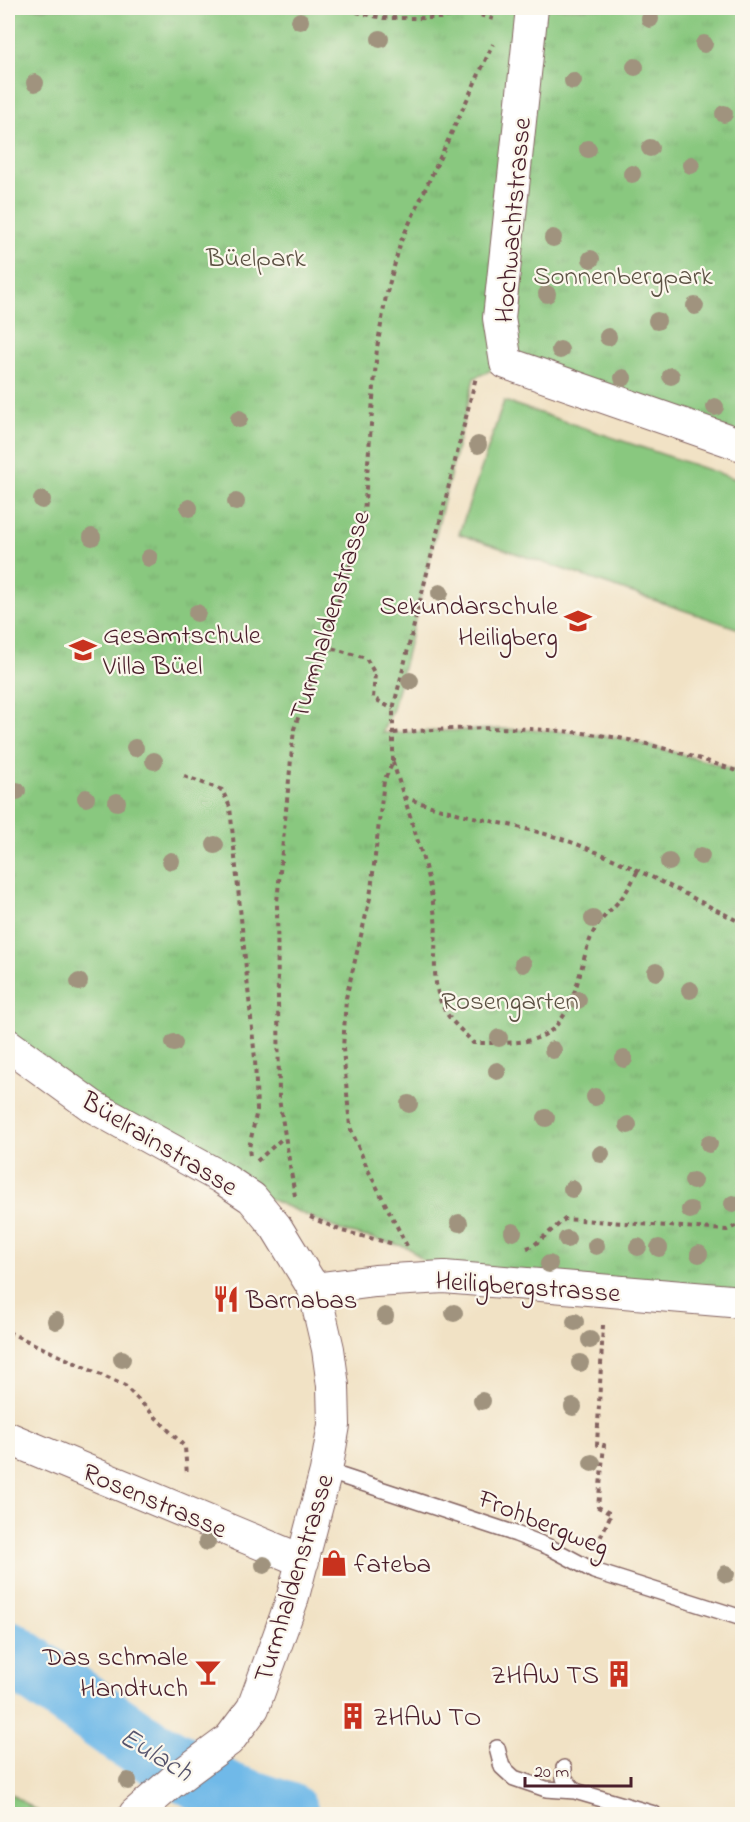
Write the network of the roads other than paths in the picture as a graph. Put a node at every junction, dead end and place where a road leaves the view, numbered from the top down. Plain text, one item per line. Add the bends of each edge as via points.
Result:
1 (530, 18) edge
2 (742, 445) edge
3 (8, 1045) edge
4 (314, 1289) junction
5 (742, 1302) edge
6 (8, 1438) edge
7 (326, 1471) junction
8 (303, 1561) junction
9 (742, 1618) edge
10 (497, 1748) dead end
11 (564, 1768) dead end
12 (575, 1791) junction
13 (135, 1815) edge
14 (654, 1815) edge

1 - 2 street, Hochwachtstrasse via 499,318 506,363
3 - 4 street, Büelrainstrasse via 92,1106 252,1198 276,1227
4 - 5 street, Heiligbergstrasse via 444,1277
4 - 7 street, Turmhaldenstrasse via 333,1386 334,1425
6 - 8 street, Rosenstrasse
7 - 8 street, Turmhaldenstrasse
7 - 9 lane, Frohbergweg via 516,1534 587,1567
8 - 13 street, Turmhaldenstrasse via 253,1708 229,1740
10 - 12 lane via 499,1762 514,1778 546,1789
11 - 12 lane via 564,1778
12 - 14 lane

